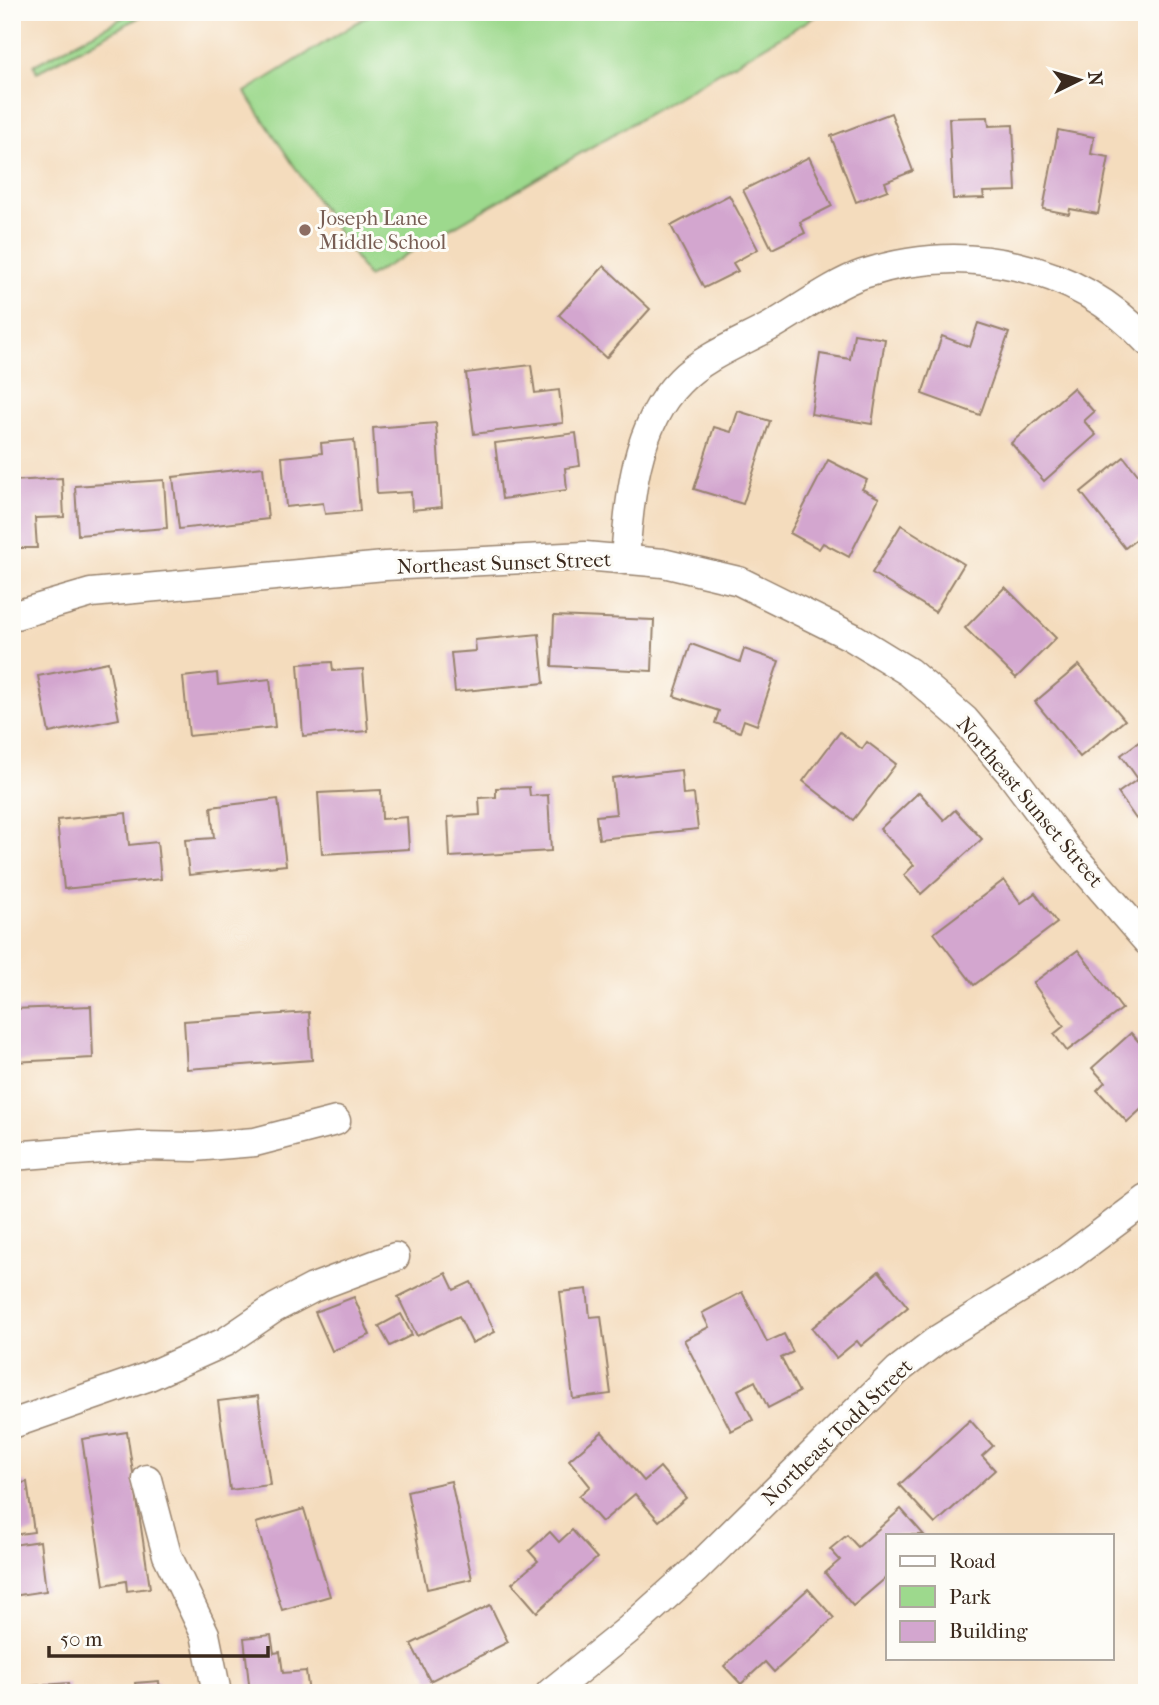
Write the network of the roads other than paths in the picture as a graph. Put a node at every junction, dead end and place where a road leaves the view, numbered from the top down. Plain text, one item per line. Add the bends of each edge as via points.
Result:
1 (1147, 341) edge
2 (625, 560) junction
3 (12, 616) edge
4 (1141, 924) edge
5 (336, 1121) dead end
6 (12, 1156) edge
7 (1147, 1199) edge
8 (396, 1257) dead end
9 (12, 1424) edge
10 (147, 1479) dead end
11 (217, 1693) edge
12 (550, 1693) edge

1 - 2 street via 1097,298 1014,265 936,258 861,275 680,380 648,431 628,504
2 - 3 street, Northeast Sunset Street via 585,556 385,566 91,593
2 - 4 street, Northeast Sunset Street via 663,563 739,582 852,637 909,672 972,729
5 - 6 street via 255,1142
7 - 12 street, Northeast Todd Street via 1063,1262 937,1339 898,1370 696,1569
8 - 9 street via 313,1288 225,1342 147,1377
10 - 11 street via 167,1555 205,1634

